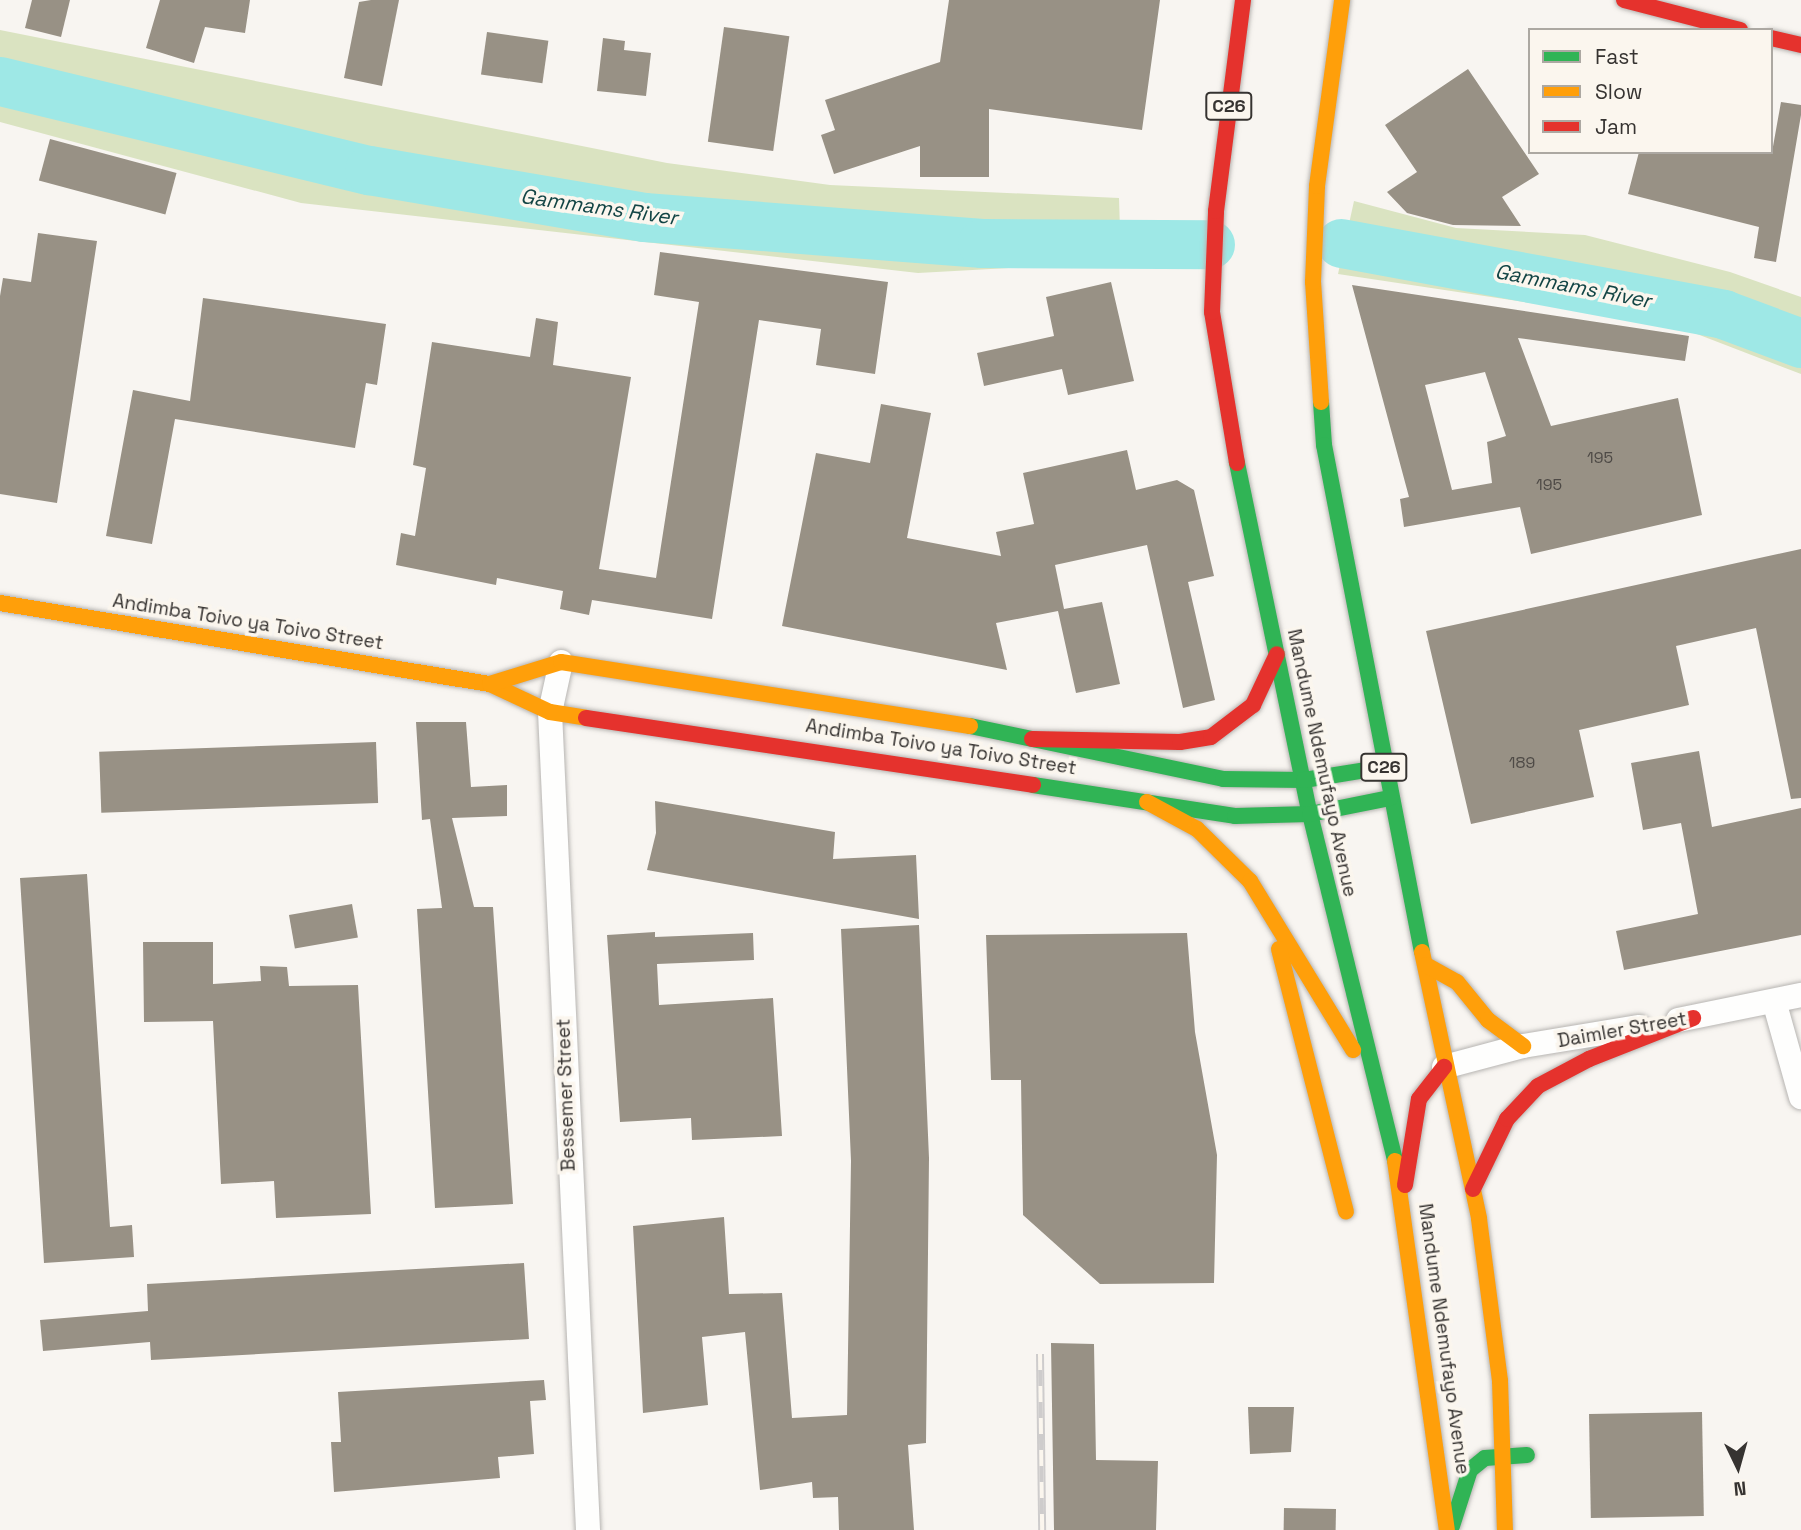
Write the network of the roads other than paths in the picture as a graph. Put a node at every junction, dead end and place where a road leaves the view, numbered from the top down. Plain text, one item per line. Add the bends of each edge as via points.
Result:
1 (1243, 0) edge
2 (1342, 0) edge
3 (1623, 0) edge
4 (1732, 28) edge
5 (1773, 39) edge
6 (1801, 46) edge
7 (0, 603) edge
8 (1277, 654) junction
9 (561, 662) junction
10 (490, 684) junction
11 (550, 712) junction
12 (1032, 739) junction
13 (1384, 767) junction
14 (1304, 780) junction
15 (1390, 798) junction
16 (1147, 802) junction
17 (1310, 814) junction
18 (1269, 910) junction
19 (1426, 965) junction
20 (1801, 995) edge
21 (1774, 1001) junction
22 (1693, 1018) junction
23 (1523, 1046) junction
24 (1444, 1067) junction
25 (1371, 1081) junction
26 (1801, 1097) edge
27 (1473, 1189) junction
28 (1404, 1197) junction
29 (1346, 1212) dead end
30 (1505, 1454) junction
31 (1527, 1455) dead end
32 (588, 1530) edge
33 (1449, 1530) edge
34 (1505, 1530) edge

1 - 8 main road, Mandume Ndemufayo Avenue / C26 via 1216,211 1212,313
2 - 13 main road, C26 via 1317,186 1313,282 1326,457
3 - 4 main road
5 - 6 main road
7 - 10 main road, Andimba Toivo ya Toivo Street
8 - 12 main road via 1253,705 1234,725 1211,737 1180,742
8 - 14 main road, Mandume Ndemufayo Avenue / C26
9 - 10 main road, Andimba Toivo ya Toivo Street
9 - 11 street, Bessemer Street
9 - 12 main road, Andimba Toivo ya Toivo Street
10 - 11 main road, Andimba Toivo ya Toivo Street
11 - 16 main road, Andimba Toivo ya Toivo Street
11 - 32 street, Bessemer Street
12 - 14 main road, Andimba Toivo ya Toivo Street via 1223,779
13 - 14 main road, Andimba Toivo ya Toivo Street
13 - 15 main road, C26
14 - 17 main road, Mandume Ndemufayo Avenue / C26
15 - 17 main road, Andimba Toivo ya Toivo Street
15 - 19 main road, C26
16 - 17 main road, Andimba Toivo ya Toivo Street via 1235,816
16 - 18 main road via 1198,829 1228,856
17 - 25 main road, Mandume Ndemufayo Avenue / C26
18 - 25 main road
18 - 29 main road
19 - 23 main road via 1457,982 1488,1020
19 - 24 main road, C26
20 - 21 street, Daimler Street
21 - 22 street, Daimler Street
21 - 26 street
22 - 23 street, Daimler Street
22 - 27 main road via 1589,1059 1538,1087 1507,1118
23 - 24 street, Daimler Street
24 - 27 main road, C26
24 - 28 main road via 1419,1099
25 - 28 main road, Mandume Ndemufayo Avenue / C26
27 - 30 main road, C26 via 1492,1307
28 - 33 main road, Mandume Ndemufayo Avenue / C26
30 - 31 main road
30 - 33 main road via 1470,1470
30 - 34 main road, C26

